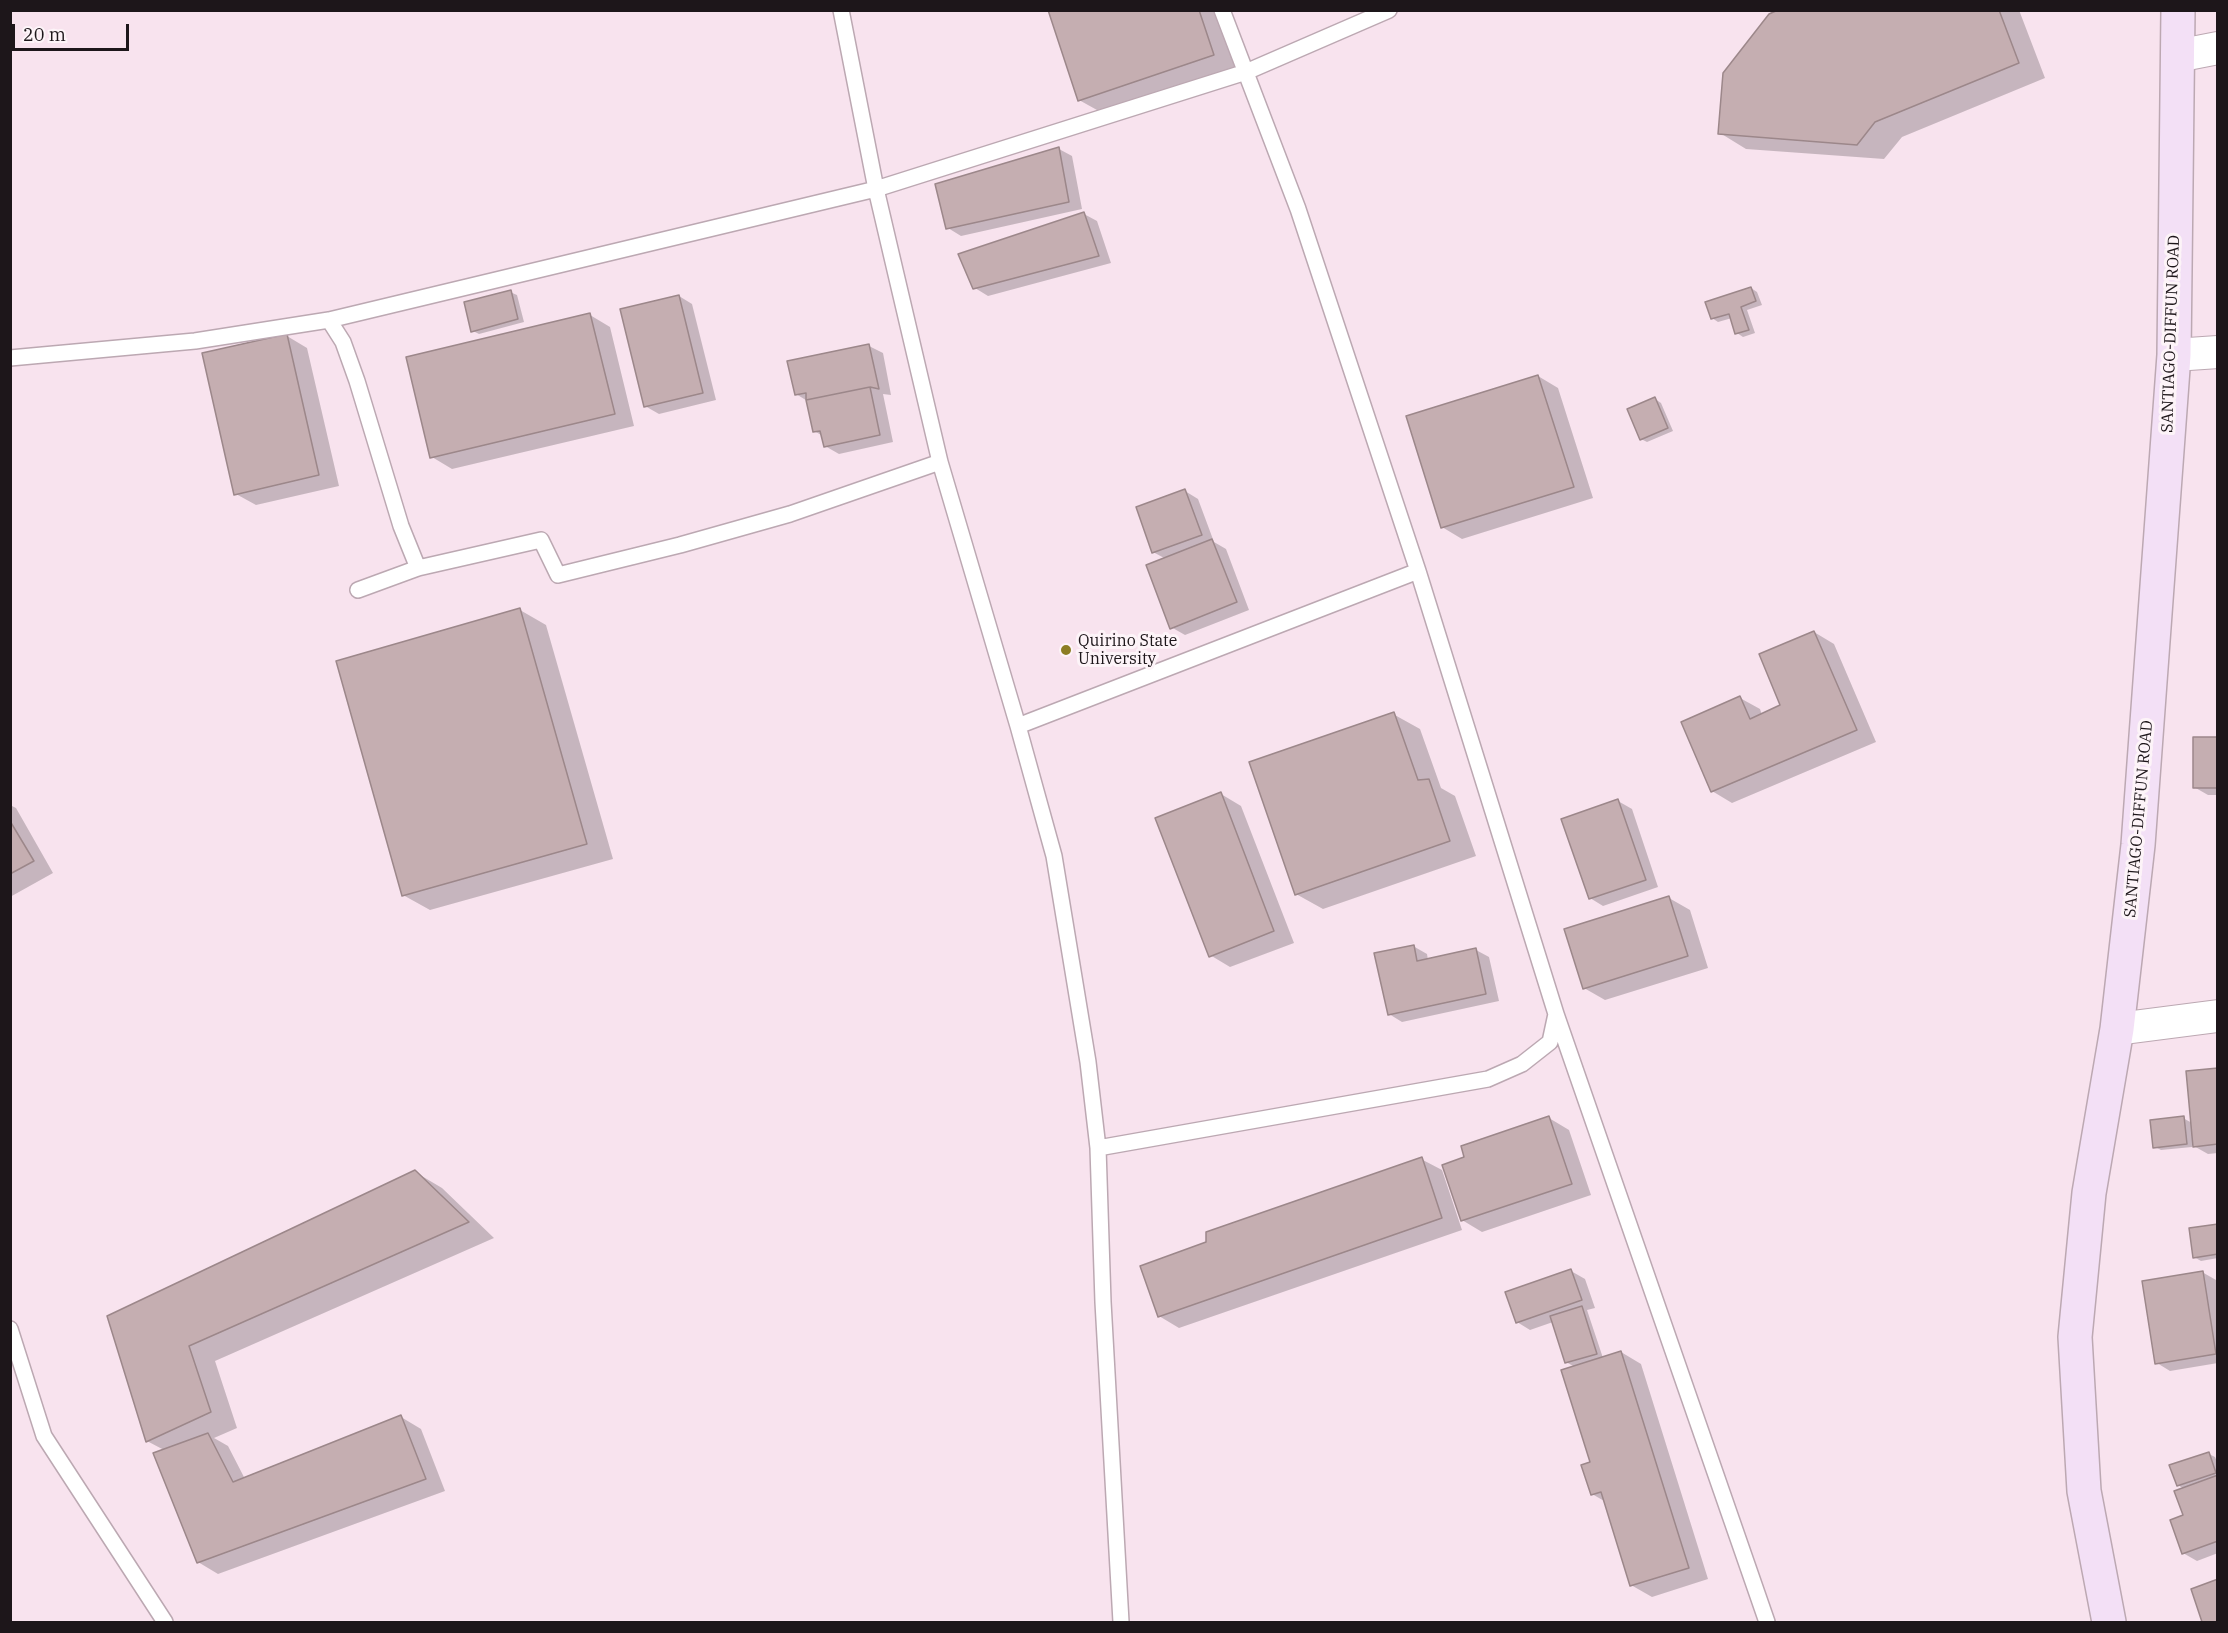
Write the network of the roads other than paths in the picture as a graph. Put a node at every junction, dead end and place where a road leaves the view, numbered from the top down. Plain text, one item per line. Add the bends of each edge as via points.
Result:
1 (842, 10) edge
2 (1222, 10) edge
3 (1389, 10) edge
4 (2178, 10) edge
5 (2217, 48) edge
6 (2177, 56) junction
7 (1246, 72) junction
8 (876, 189) junction
9 (329, 320) junction
10 (2217, 352) edge
11 (2174, 355) junction
12 (10, 358) edge
13 (940, 462) junction
14 (418, 568) junction
15 (1418, 571) junction
16 (358, 590) dead end
17 (1018, 726) junction
18 (1556, 1014) junction
19 (2217, 1016) edge
20 (2117, 1029) junction
21 (1098, 1148) junction
22 (10, 1329) edge
23 (165, 1623) edge
24 (1121, 1623) edge
25 (1767, 1623) edge
26 (2109, 1623) edge

1 - 8 lane
2 - 7 lane
3 - 7 lane
4 - 6 main road, SANTIAGO-DIFFUN ROAD
5 - 6 street
6 - 11 main road, SANTIAGO-DIFFUN ROAD
7 - 8 lane
7 - 15 lane via 1298,209
8 - 9 lane
8 - 13 lane
9 - 12 lane via 195,341
9 - 14 lane via 343,342 357,381 401,526
10 - 11 street
11 - 20 main road, SANTIAGO-DIFFUN ROAD via 2138,845
13 - 14 lane via 790,514 558,575 541,540
13 - 17 lane
14 - 16 lane
15 - 17 lane
15 - 18 lane
17 - 21 lane via 1054,856
18 - 21 lane via 1550,1042 1522,1064 1488,1079
18 - 25 lane
19 - 20 street
20 - 26 main road, SANTIAGO-DIFFUN ROAD via 2089,1193 2075,1337 2084,1491
21 - 24 lane
22 - 23 lane via 44,1436

